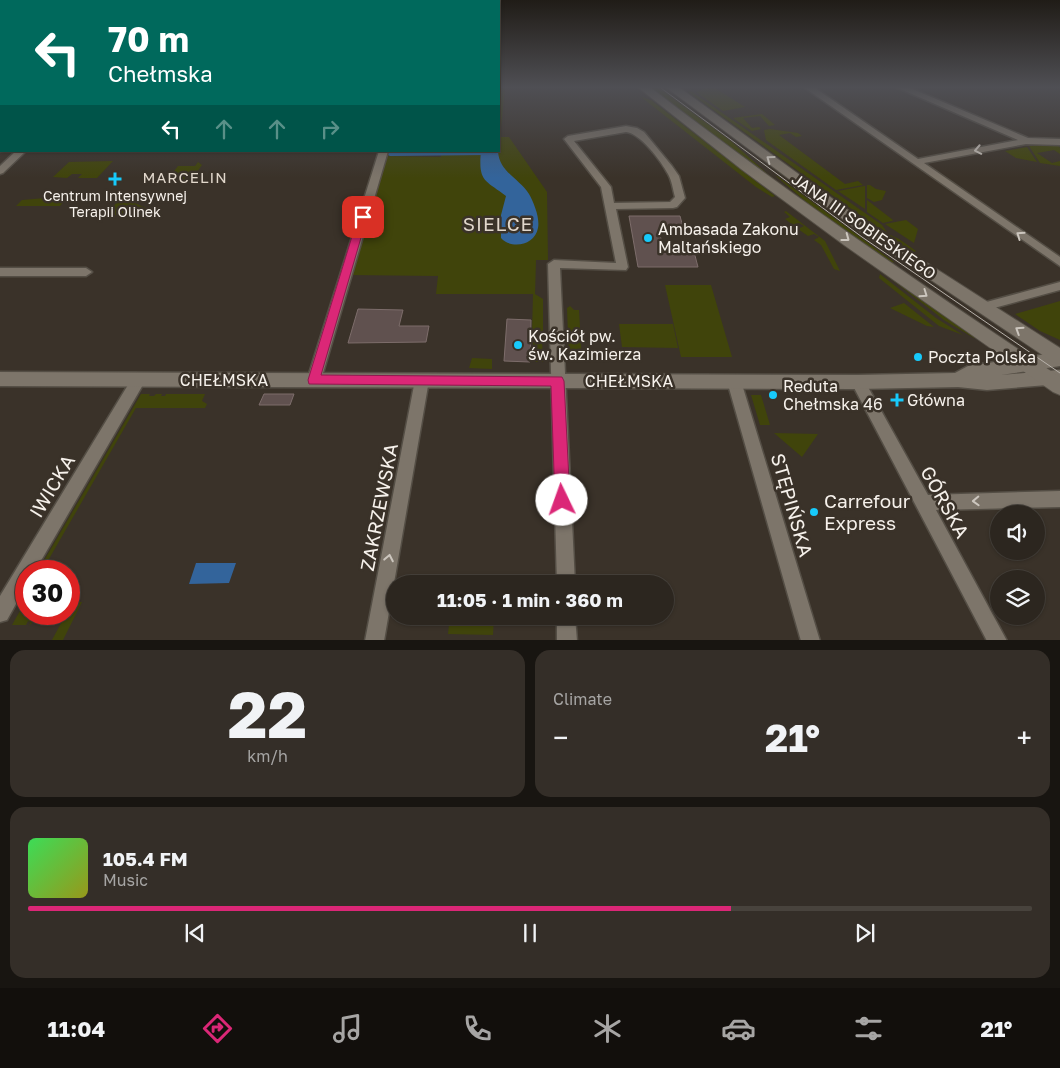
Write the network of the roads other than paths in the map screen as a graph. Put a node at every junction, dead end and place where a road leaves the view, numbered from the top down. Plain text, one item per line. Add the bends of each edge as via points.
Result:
1 (682, 118) edge
2 (713, 118) edge
3 (852, 118) edge
4 (976, 118) edge
5 (1026, 141) junction
6 (1060, 142) edge
7 (21, 152) edge
8 (384, 152) edge
9 (916, 162) junction
10 (0, 171) edge
11 (611, 206) junction
12 (1060, 262) edge
13 (0, 272) edge
14 (86, 272) dead end
15 (1060, 286) edge
16 (983, 307) junction
17 (1060, 358) edge
18 (1025, 364) junction
19 (0, 379) edge
20 (139, 379) junction
21 (314, 380) junction
22 (422, 380) junction
23 (958, 380) junction
24 (557, 381) junction
25 (734, 381) junction
26 (1056, 381) edge
27 (858, 382) junction
28 (1060, 499) edge
29 (923, 503) junction
30 (566, 575) edge
31 (0, 613) edge
32 (566, 625) edge
33 (374, 640) edge
34 (567, 640) edge
35 (811, 640) edge
36 (998, 640) edge

1 -> 18 main road, JANA III SOBIESKIEGO via 770,186
16 -> 2 main road, JANA III SOBIESKIEGO via 864,228
3 - 9 street
4 - 5 street
5 - 6 street
5 -> 9 street
7 - 10 street
8 - 21 street
12 -> 9 street
11 - 11 street via 606,187 568,139 634,130 641,134 674,176 680,198 673,204
11 - 24 street via 622,267 554,264
13 - 14 street
15 - 16 street
17 -> 16 main road, JANA III SOBIESKIEGO
17 - 18 street, CHEŁMSKA
18 - 23 street, CHEŁMSKA via 968,373
18 - 26 main road, JANA III SOBIESKIEGO
19 - 20 street, CHEŁMSKA
20 - 21 street, CHEŁMSKA
20 - 31 street, IWICKA
21 - 22 street, CHEŁMSKA
22 - 24 street, CHEŁMSKA
33 -> 22 street, ZAKRZEWSKA
23 - 26 street, CHEŁMSKA via 987,383
23 - 27 street, CHEŁMSKA
24 - 25 street, CHEŁMSKA
24 - 30 street
25 - 27 street, CHEŁMSKA
25 - 35 street, STĘPIŃSKA
27 - 29 street, GÓRSKA
28 -> 29 street
29 - 36 street, GÓRSKA
32 - 34 street

